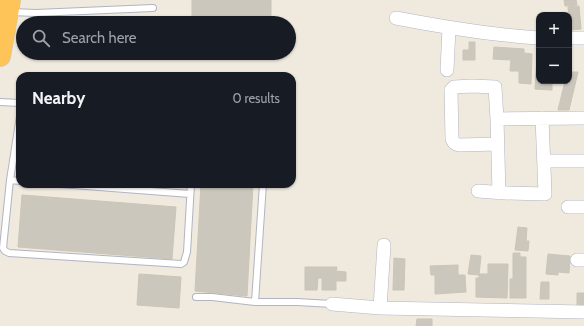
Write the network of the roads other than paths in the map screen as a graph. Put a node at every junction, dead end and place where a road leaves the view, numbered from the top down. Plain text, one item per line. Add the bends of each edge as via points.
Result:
1 (153, 8) dead end
2 (6, 16) edge
3 (396, 18) dead end
4 (449, 28) junction
5 (536, 38) edge
6 (572, 38) edge
7 (584, 38) edge
8 (0, 56) edge
9 (447, 70) dead end
10 (0, 102) edge
11 (16, 103) edge
12 (542, 118) junction
13 (584, 118) edge
14 (497, 119) junction
15 (16, 142) edge
16 (498, 144) junction
17 (545, 161) junction
18 (584, 161) edge
19 (10, 180) junction
20 (16, 181) edge
21 (112, 188) edge
22 (190, 188) edge
23 (263, 188) edge
24 (478, 191) dead end
25 (499, 193) junction
26 (190, 194) junction
27 (568, 207) dead end
28 (584, 207) edge
29 (384, 244) dead end
30 (196, 297) dead end
31 (255, 302) junction
32 (332, 304) joint
33 (380, 308) junction
34 (584, 312) edge

1 - 2 lane
2 - 8 highway
3 - 4 street
4 - 5 street
4 - 9 street
6 - 7 street
10 - 11 lane
12 - 13 street
12 - 14 street
12 - 17 street
14 - 16 street
14 - 16 street via 495,87 452,88 452,139 455,144
15 - 19 lane
16 - 25 street
17 - 18 street
17 - 25 street via 545,194
19 - 20 lane
19 - 26 lane via 3,248 9,252 181,264 187,252
21 - 26 lane
22 - 26 lane
23 - 31 lane
24 - 25 street
27 - 28 street
29 - 33 street
30 - 31 lane
31 - 32 lane
32 - 33 street
33 - 34 street

